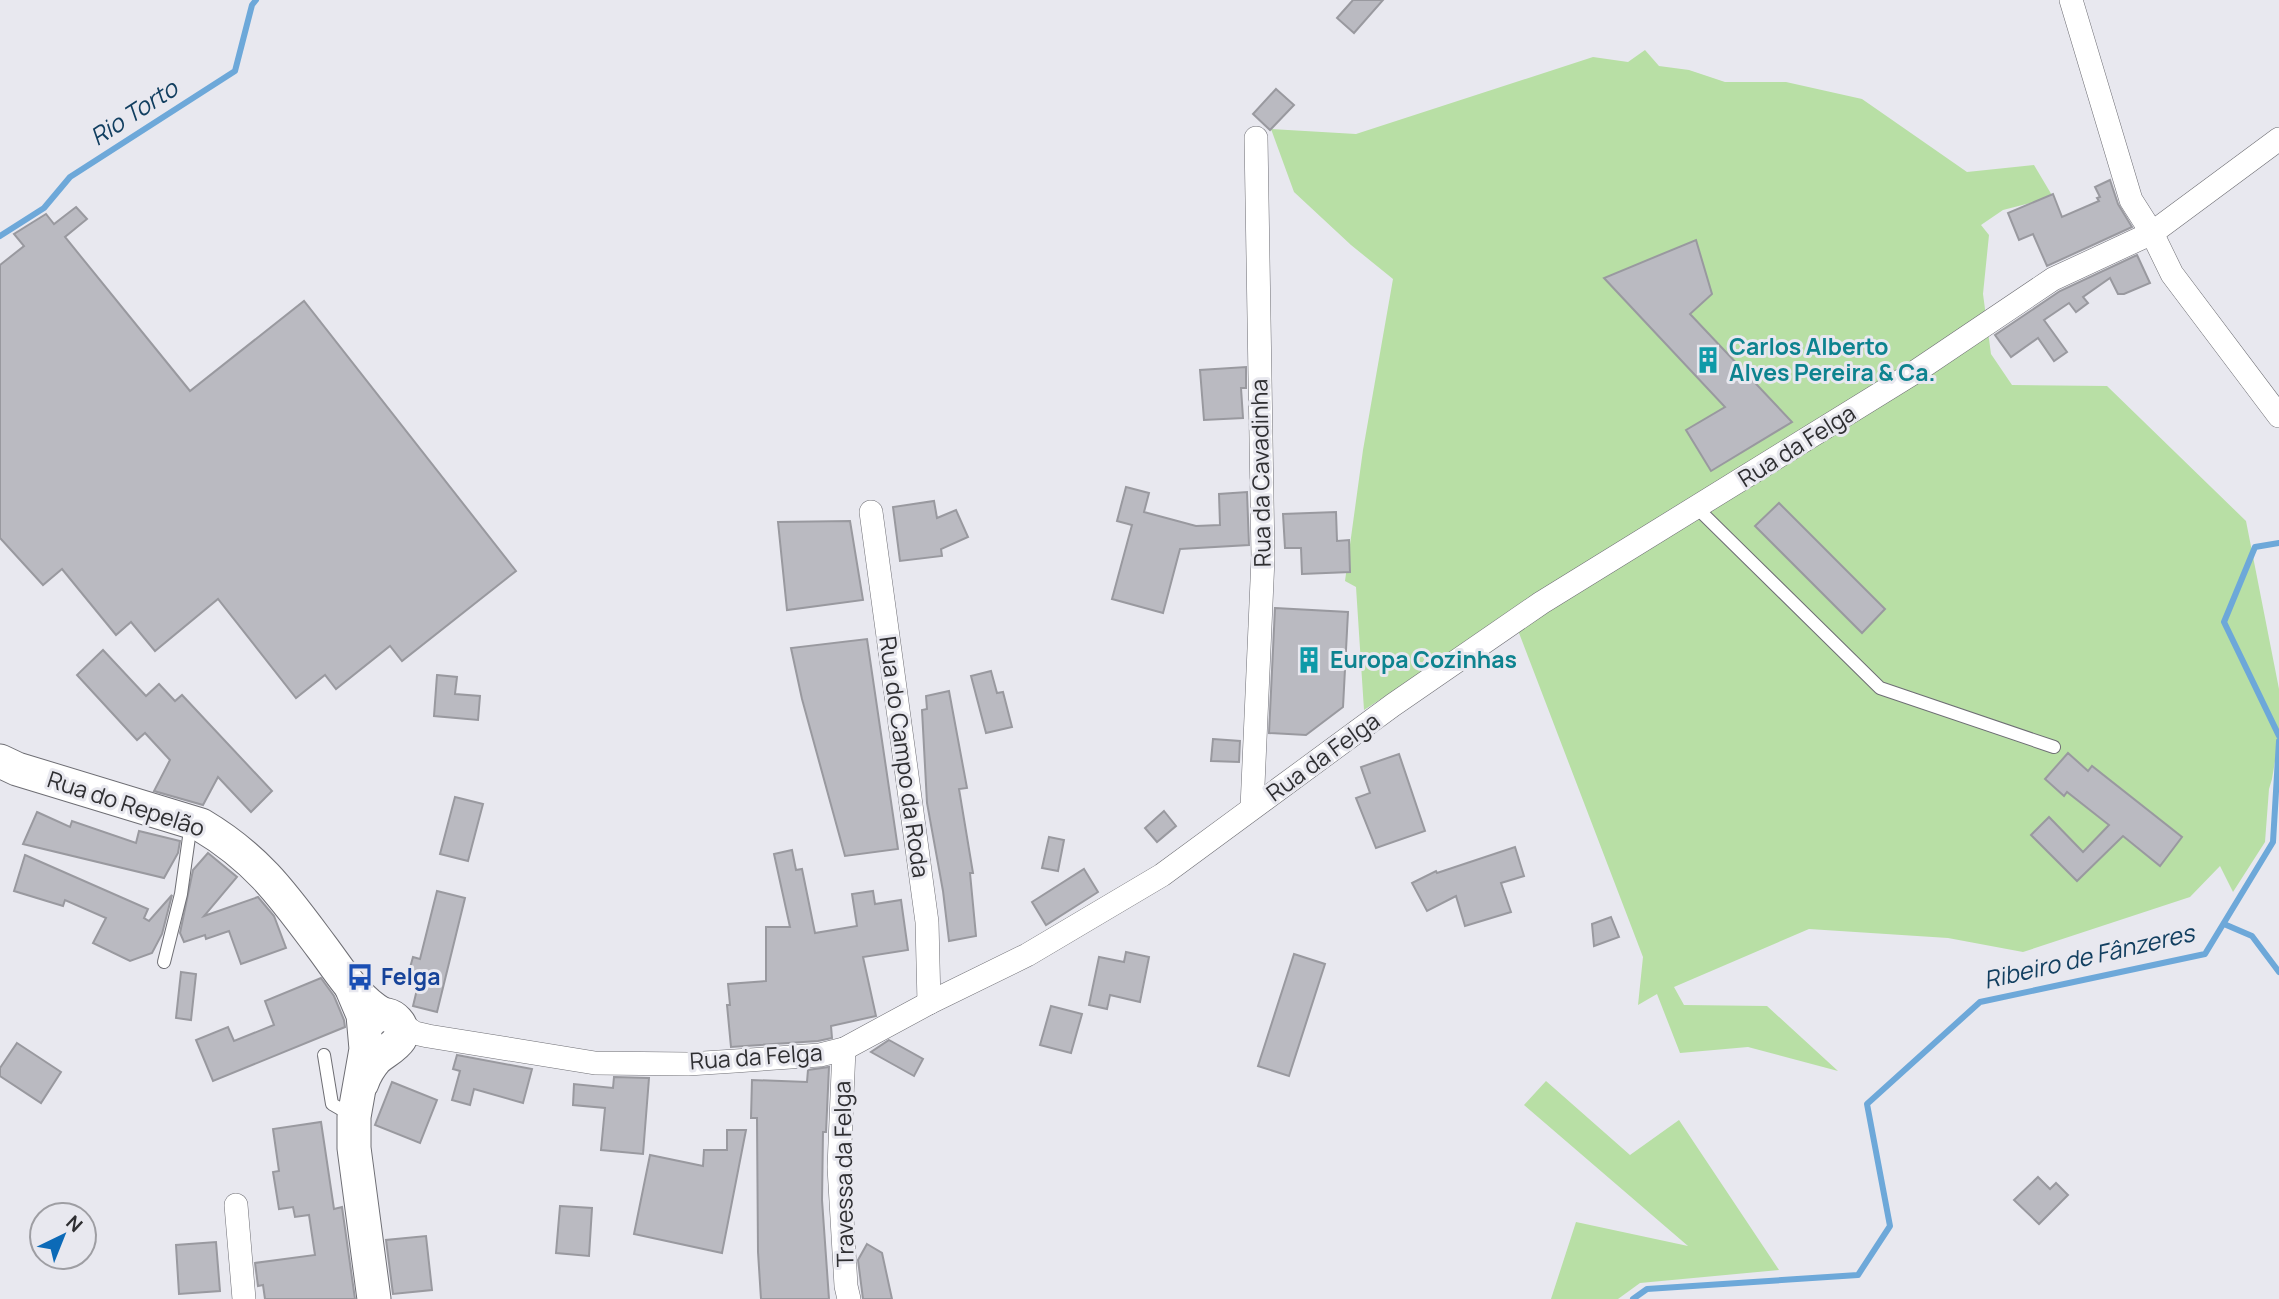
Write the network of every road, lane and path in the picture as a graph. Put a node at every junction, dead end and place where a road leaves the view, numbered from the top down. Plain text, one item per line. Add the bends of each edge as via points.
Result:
1 (2071, 0) edge
2 (1255, 138) dead end
3 (2279, 138) edge
4 (2152, 233) junction
5 (2279, 416) edge
6 (1696, 508) junction
7 (870, 512) dead end
8 (2054, 747) dead end
9 (0, 761) edge
10 (1252, 808) junction
11 (191, 822) junction
12 (164, 962) dead end
13 (929, 1003) junction
14 (388, 1034) junction
15 (844, 1049) junction
16 (324, 1055) dead end
17 (356, 1105) junction
18 (236, 1205) dead end
19 (244, 1299) edge
20 (374, 1299) edge
21 (849, 1299) edge

1 - 4 street via 2131,200
2 - 10 street, Rua da Cavadinha via 1263,558
3 - 4 street, Rua da Felga
4 - 5 street via 2172,274
4 - 6 street, Rua da Felga via 2053,279 1915,372
6 - 8 lane via 1880,688
6 - 10 street, Rua da Felga via 1541,603
7 - 13 street, Rua do Campo da Roda via 927,922
9 - 11 street, Rua do Repelão
10 - 13 street, Rua da Felga via 1162,875 1027,955
11 - 12 lane via 181,894
11 - 14 street, Rua do Repelão via 222,837 252,860
13 - 15 street, Rua da Felga
14 - 15 street, Rua da Felga via 595,1063 723,1062
14 - 17 street
15 - 21 street, Travessa da Felga via 839,1167
16 - 17 lane via 332,1104
17 - 20 street via 354,1148
18 - 19 street

